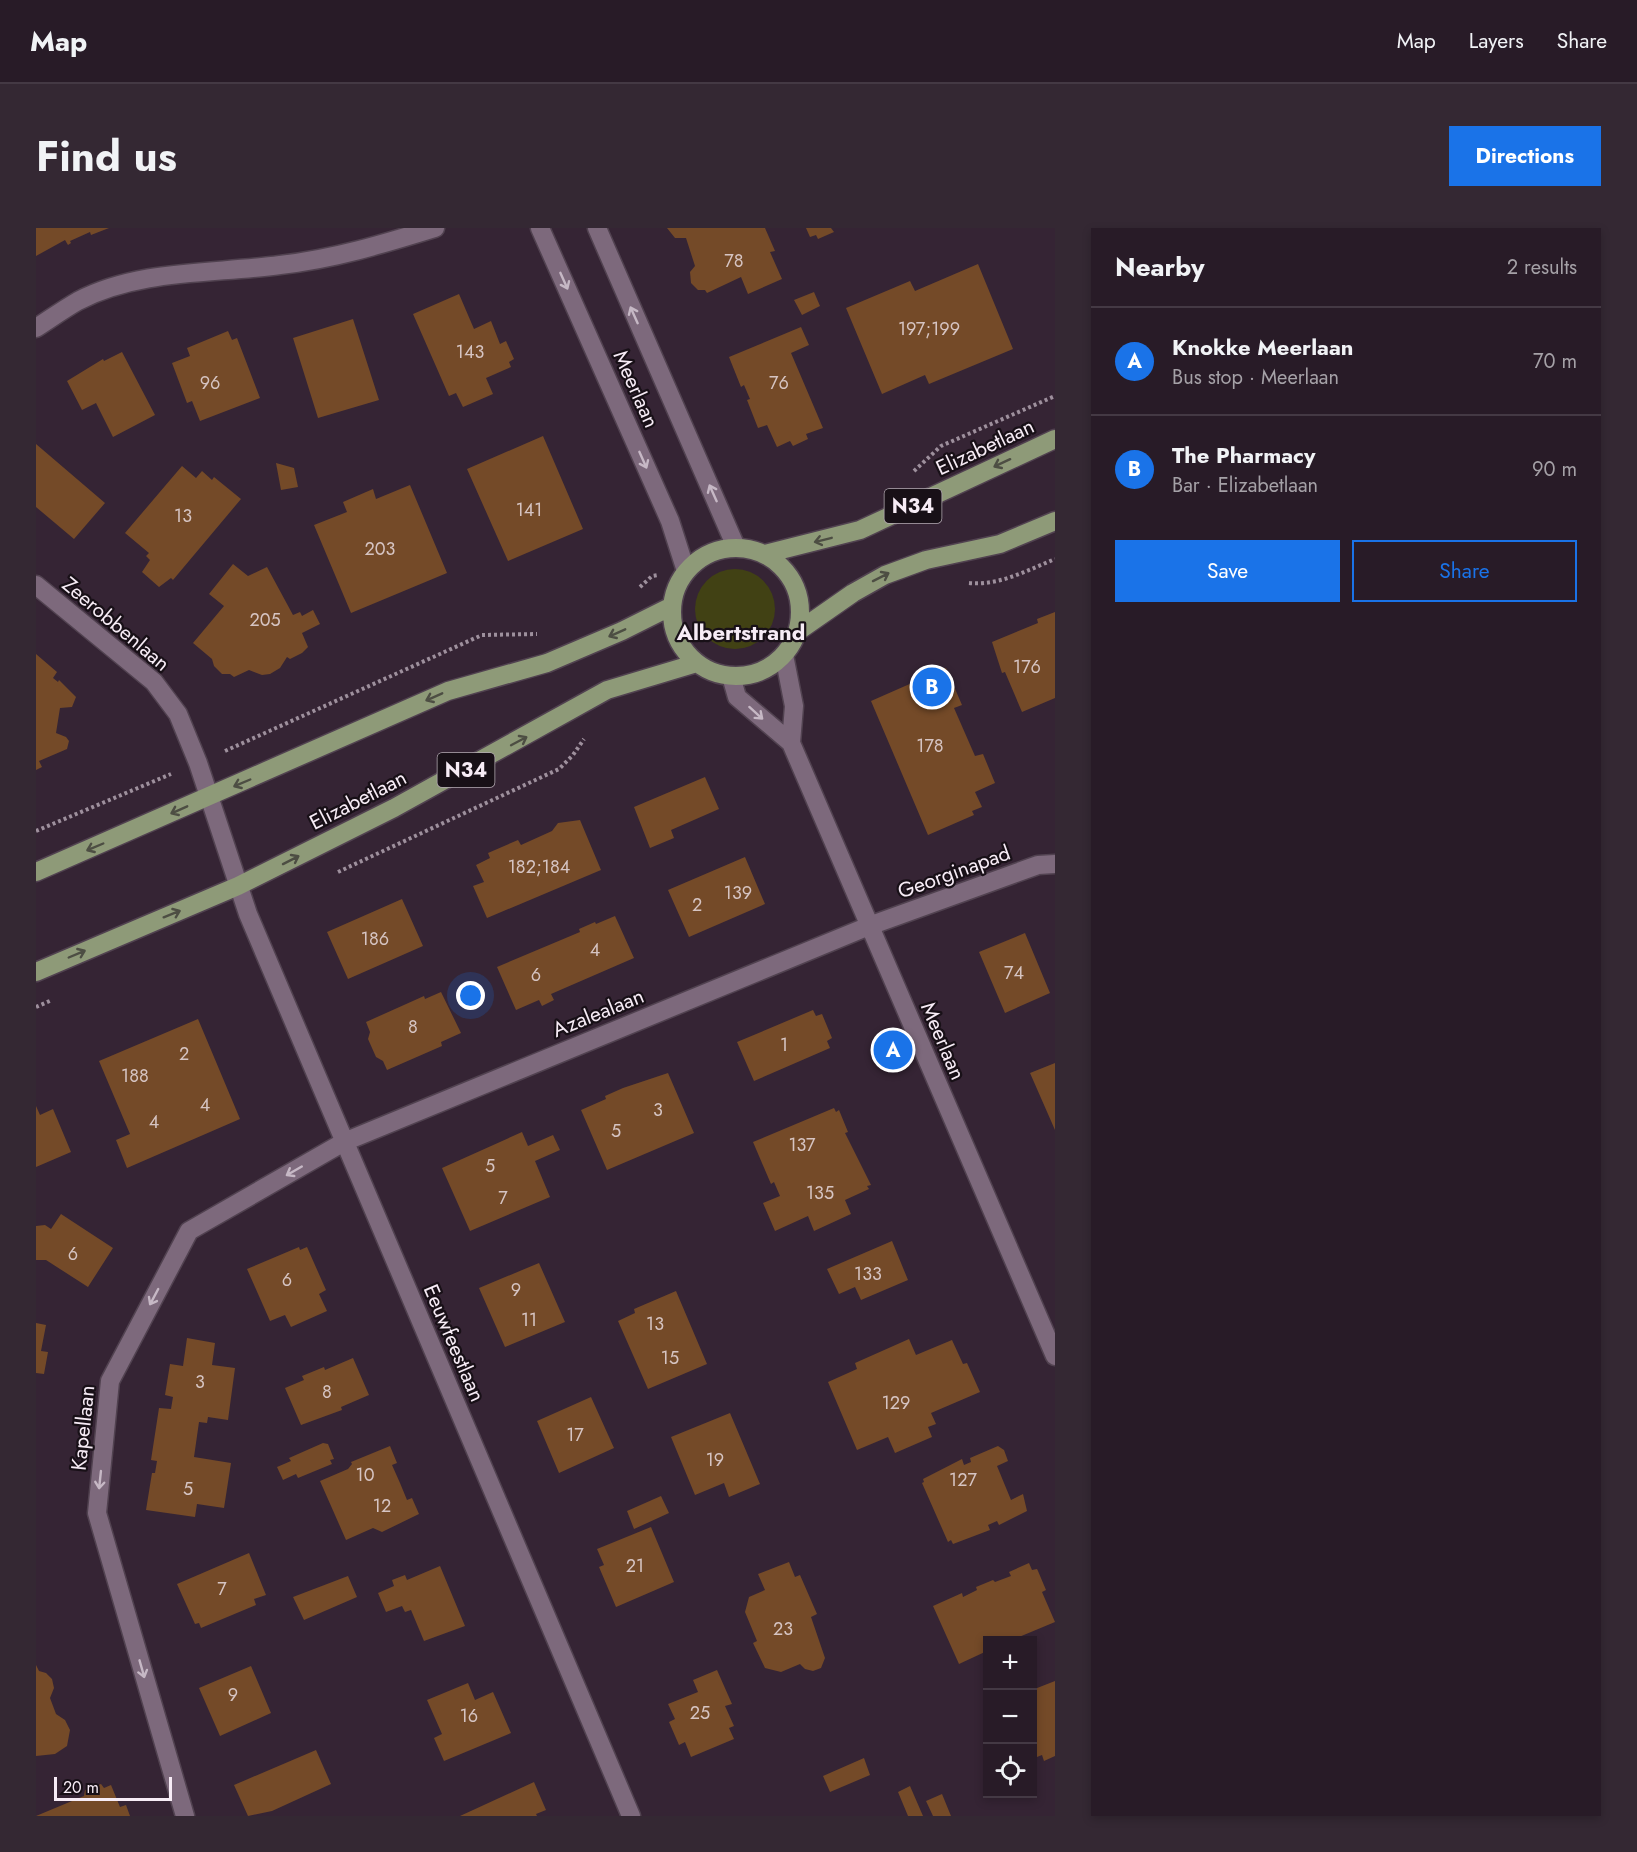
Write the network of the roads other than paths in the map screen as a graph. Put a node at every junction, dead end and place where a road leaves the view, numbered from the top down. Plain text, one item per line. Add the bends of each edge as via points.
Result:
1 (435, 228) edge
2 (540, 228) edge
3 (597, 228) edge
4 (36, 328) edge
5 (1055, 439) edge
6 (1055, 521) edge
7 (736, 547) junction
8 (765, 554) junction
9 (686, 571) junction
10 (36, 585) edge
11 (670, 607) junction
12 (797, 632) junction
13 (784, 655) junction
14 (697, 663) junction
15 (731, 676) junction
16 (791, 743) junction
17 (209, 797) junction
18 (1055, 864) edge
19 (36, 872) edge
20 (238, 886) junction
21 (868, 926) junction
22 (36, 972) edge
23 (344, 1142) junction
24 (1055, 1356) edge
25 (185, 1816) edge
26 (631, 1816) edge

1 - 4 street via 343,256 140,280 79,300
2 -> 9 street, Meerlaan via 670,521
7 -> 3 street, Meerlaan
5 -> 8 main road, Elizabetlaan / N34 via 860,530
12 -> 6 main road, Elizabetlaan via 885,575 926,560 1000,544
7 - 8 main road, Elizabetlaan
7 - 9 main road, Elizabetlaan via 700,558
8 - 12 main road, Elizabetlaan via 780,564 799,596 801,615
9 - 11 main road, Elizabetlaan
10 - 17 street, Zeerobbenlaan via 154,682 178,714
11 - 14 main road, Elizabetlaan via 678,640
11 -> 17 main road via 547,663 448,691
12 - 13 main road, Elizabetlaan
13 - 15 main road, Elizabetlaan via 769,668 751,675
13 - 16 street, Meerlaan via 794,706
14 - 15 main road, Elizabetlaan
20 -> 14 main road, Elizabetlaan / N34 via 394,808 607,690
15 -> 16 street, Meerlaan via 738,697
16 - 21 street, Meerlaan
17 -> 19 main road
17 - 20 street, Zeerobbenlaan
18 - 21 street, Georginapad via 1038,865
22 -> 20 main road, Elizabetlaan / N34
20 - 23 street, Eeuwfeestlaan
21 - 23 street, Azalealaan
21 - 24 street, Meerlaan
23 -> 25 street, Kapellaan via 189,1231 110,1381 97,1513
23 - 26 street, Eeuwfeestlaan

